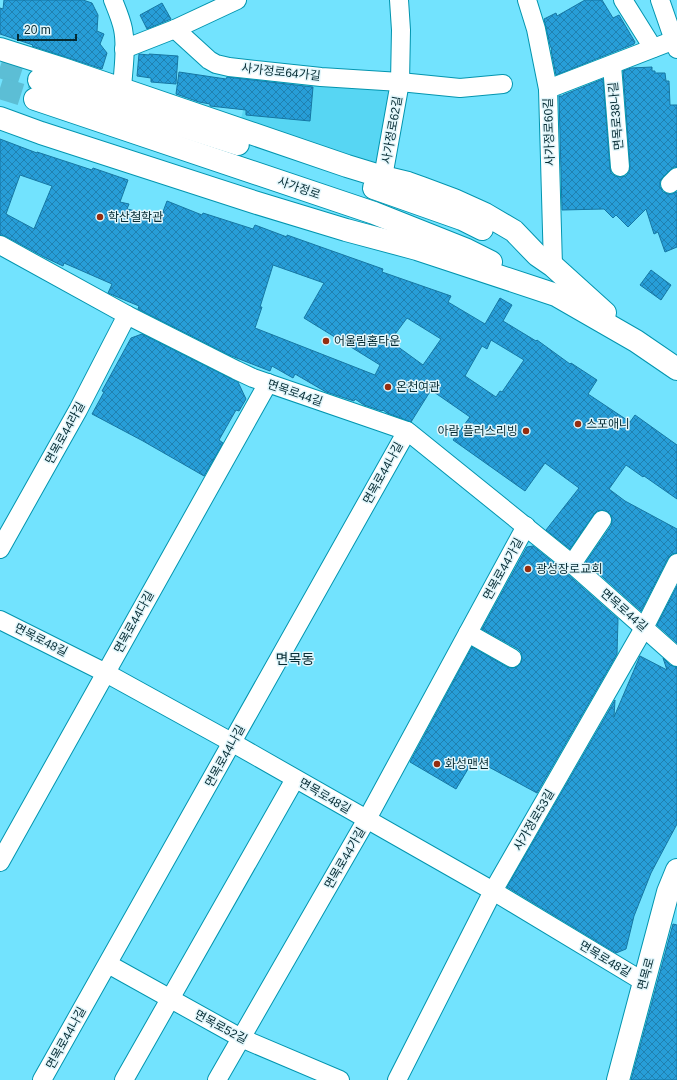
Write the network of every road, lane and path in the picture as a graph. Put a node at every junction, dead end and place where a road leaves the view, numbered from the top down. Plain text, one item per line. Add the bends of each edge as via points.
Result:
1 (113, 0) edge
2 (237, 0) edge
3 (399, 0) edge
4 (527, 0) edge
5 (623, 0) edge
6 (660, 0) edge
7 (175, 29) junction
8 (676, 43) edge
9 (653, 48) junction
10 (0, 49) edge
11 (124, 50) junction
12 (612, 64) junction
13 (400, 82) junction
14 (503, 84) dead end
15 (122, 89) junction
16 (548, 89) junction
17 (0, 118) edge
18 (620, 167) dead end
19 (383, 177) junction
20 (0, 246) edge
21 (545, 260) junction
22 (556, 295) junction
23 (127, 315) junction
24 (636, 341) junction
25 (677, 369) edge
26 (268, 383) junction
27 (407, 431) junction
28 (602, 520) dead end
29 (526, 526) junction
30 (0, 549) edge
31 (677, 563) edge
32 (572, 564) junction
33 (0, 620) edge
34 (644, 628) junction
35 (468, 633) junction
36 (677, 657) edge
37 (512, 658) dead end
38 (106, 673) junction
39 (233, 743) junction
40 (295, 779) junction
41 (367, 820) junction
42 (0, 862) edge
43 (677, 870) edge
44 (493, 891) junction
45 (108, 964) junction
46 (644, 982) junction
47 (170, 999) junction
48 (241, 1038) junction
49 (42, 1080) edge
50 (124, 1080) edge
51 (217, 1080) edge
52 (340, 1080) edge
53 (397, 1080) edge
54 (618, 1080) edge

1 - 11 street via 123,30
2 - 7 street
3 - 13 street, 사가정로62길
4 - 16 street, 사가정로60길 via 536,29
5 - 9 street
6 - 8 street
7 - 11 street
7 - 13 street, 사가정로64가길 via 209,60 220,65 321,77
8 - 9 street, 면목로38나길
9 - 12 street, 면목로38나길
10 - 15 main road
11 - 15 street
12 - 16 street, 면목로38나길
12 - 18 street, 면목로38나길
13 - 14 street, 사가정로62길 via 460,88
13 - 19 street, 사가정로62길
15 - 19 main road
16 - 21 street, 사가정로60길
17 - 22 main road via 258,203 417,249
19 - 21 main road via 429,190 485,214 514,231
20 - 23 street, 면목로44길
21 - 22 main road, 사가정로 via 462,220 380,190 37,89 374,213 467,250
21 - 24 main road
22 - 24 main road
23 - 26 street, 면목로44길 via 236,370
23 - 30 street, 면목로44라길 via 74,417
24 - 25 main road
26 - 27 street, 면목로44길
26 - 38 street, 면목로44다길
27 - 29 street, 면목로44길
27 - 39 street, 면목로44나길
28 - 32 street
29 - 32 street, 면목로44길
29 - 35 street, 면목로44가길
31 - 34 street, 사가정로53길
32 - 34 street, 면목로44길
33 - 38 street, 면목로48길
34 - 36 street, 면목로44길
34 - 44 street, 사가정로53길
35 - 37 street
35 - 41 street, 면목로44가길
38 - 39 street, 면목로48길
38 - 42 street, 면목로44다길
39 - 40 street, 면목로48길
39 - 45 street, 면목로44나길
40 - 41 street, 면목로48길
40 - 47 street
41 - 44 street, 면목로48길
41 - 48 street, 면목로44가길
43 - 46 main road, 면목로 via 668,892
44 - 46 street, 면목로48길
44 - 53 street, 사가정로53길
45 - 47 street, 면목로52길
45 - 49 street, 면목로44나길
46 - 54 main road, 면목로
47 - 48 street, 면목로52길
47 - 50 street
48 - 51 street, 면목로44가길
48 - 52 street, 면목로52길

